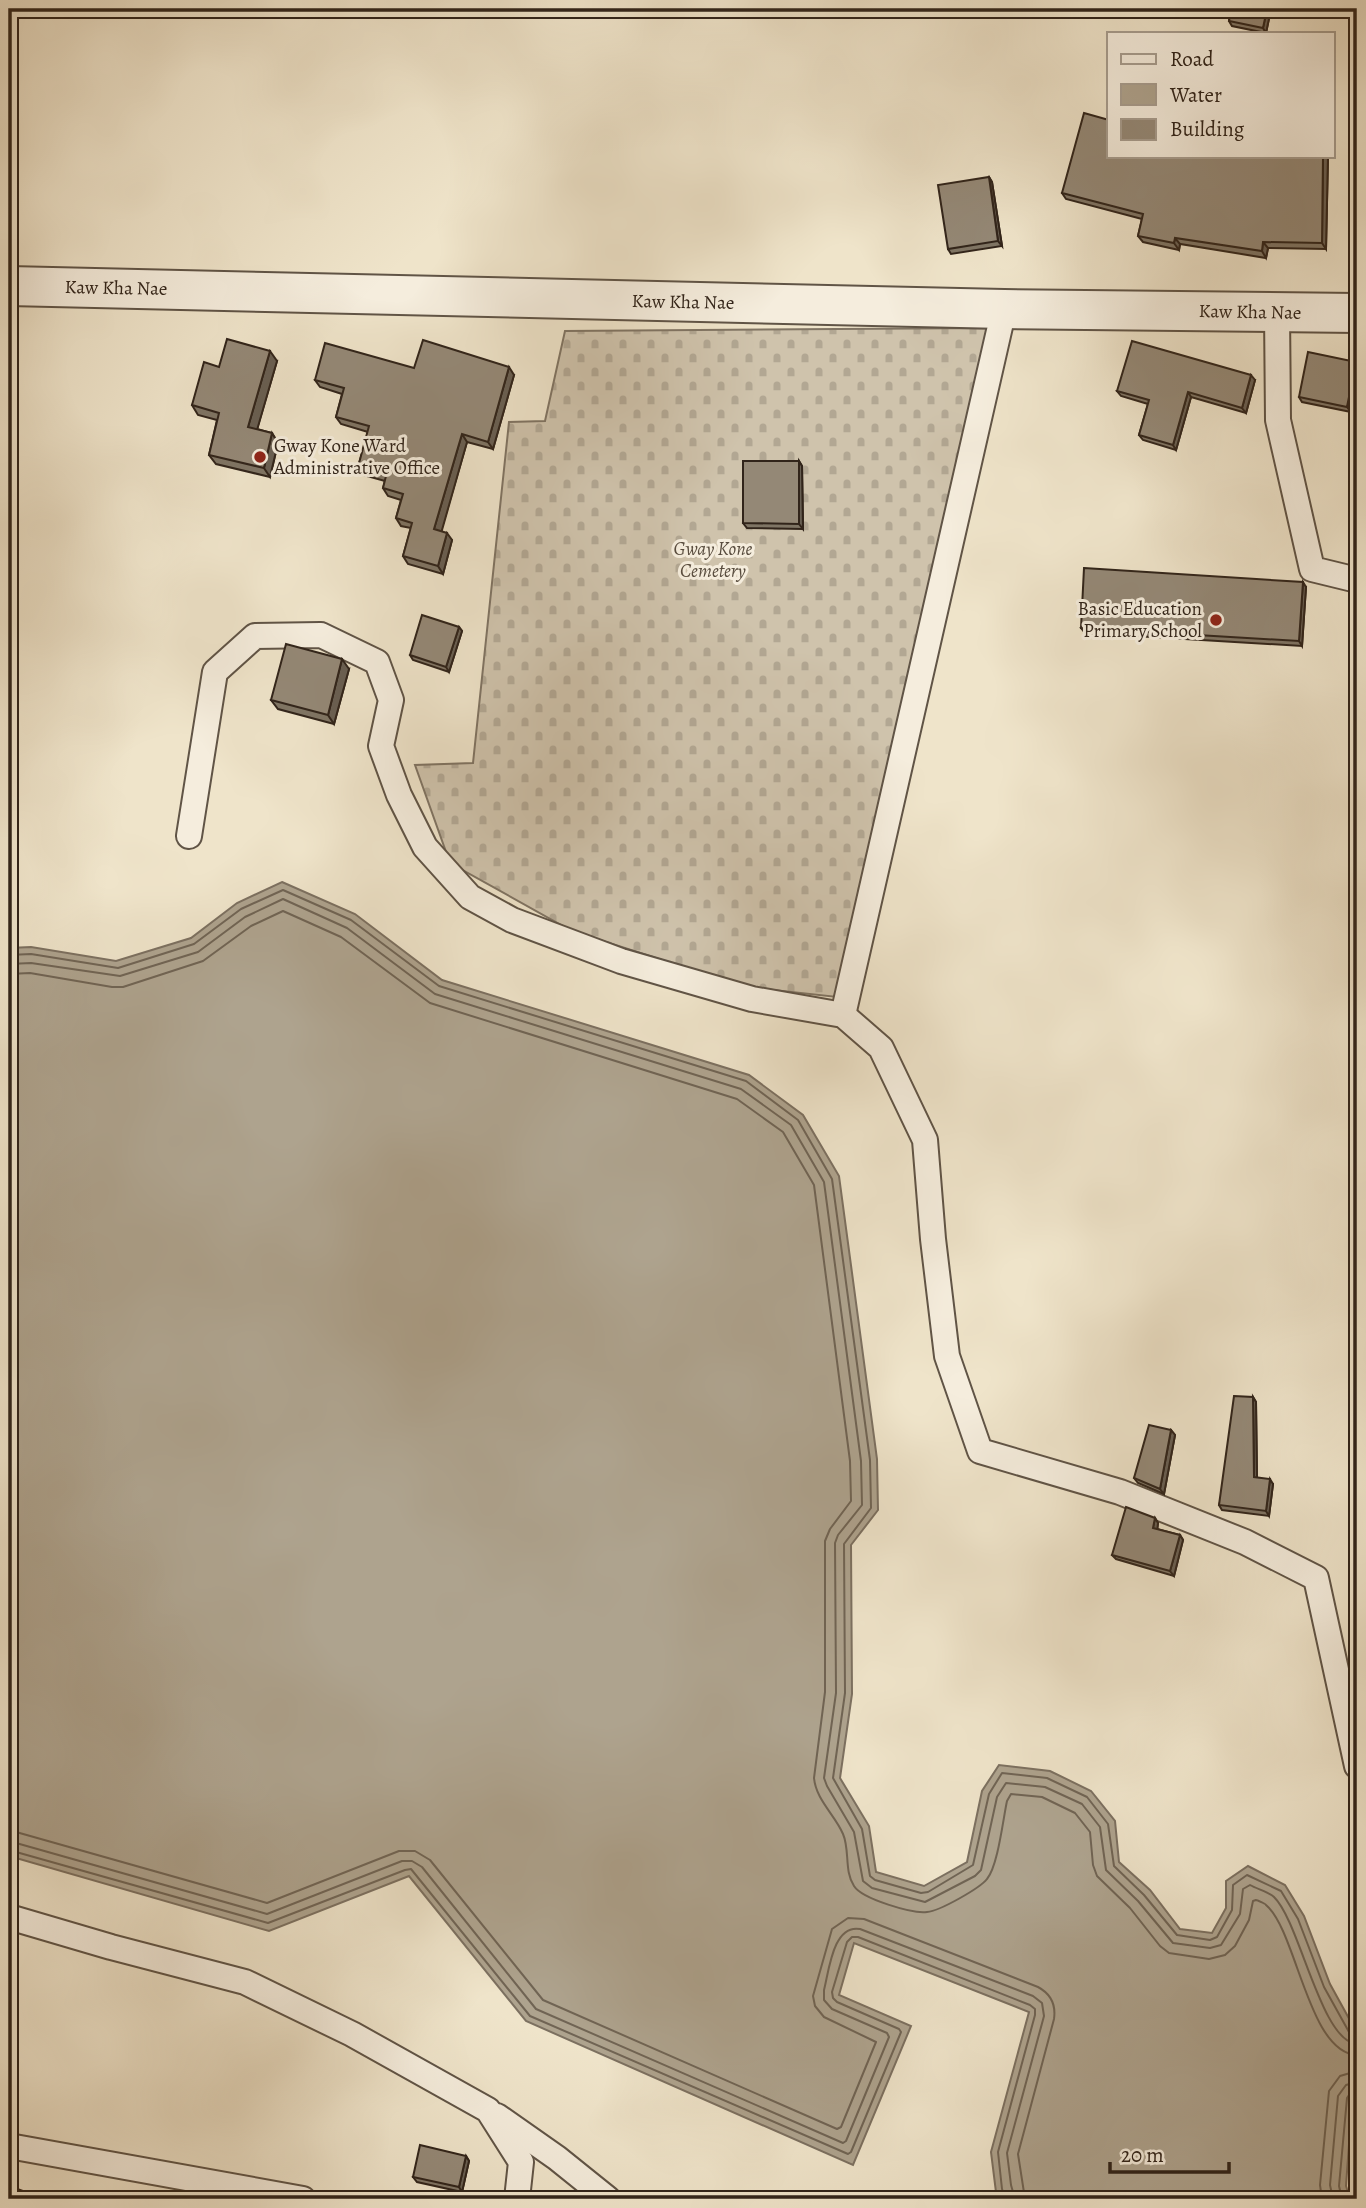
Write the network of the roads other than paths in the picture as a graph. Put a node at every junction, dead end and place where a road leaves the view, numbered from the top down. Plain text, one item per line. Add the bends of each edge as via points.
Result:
1 (9, 286) edge
2 (1004, 309) junction
3 (1277, 312) junction
4 (1357, 313) edge
5 (1357, 580) edge
6 (189, 836) dead end
7 (843, 1014) junction
8 (1357, 1766) edge
9 (9, 1917) edge
10 (488, 2110) junction
11 (9, 2146) edge
12 (303, 2199) edge
13 (517, 2199) edge
14 (608, 2199) edge

1 - 2 street, Kaw Kha Nae
2 - 3 street, Kaw Kha Nae
2 - 7 lane
3 - 4 street, Kaw Kha Nae
3 - 5 lane via 1278,420 1312,569
6 - 7 lane via 215,672 255,636 321,635 377,662 391,700 381,746 399,796 425,847 470,897 512,920 621,961 752,999
7 - 8 lane via 881,1048 925,1140 947,1356 980,1451 1121,1492 1245,1542 1316,1578
9 - 10 lane via 245,1982 352,2034
10 - 13 lane via 521,2162
10 - 14 lane
11 - 12 lane

